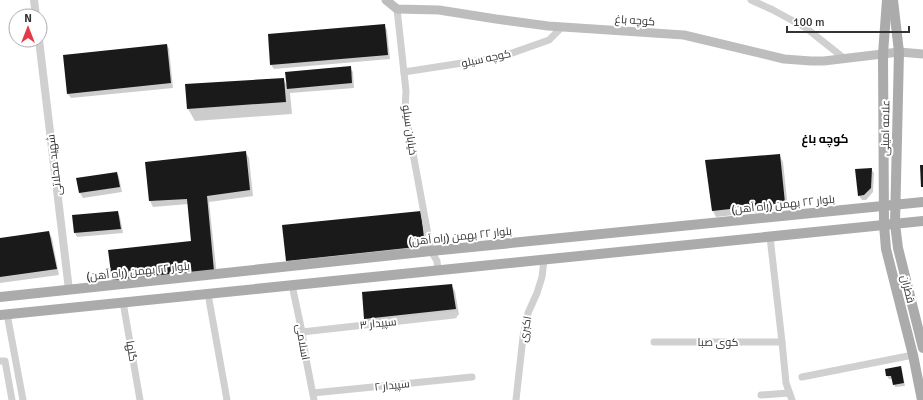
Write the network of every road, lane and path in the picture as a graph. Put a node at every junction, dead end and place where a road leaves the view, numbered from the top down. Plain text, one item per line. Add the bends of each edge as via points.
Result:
1 (386, 0) edge
2 (751, 0) edge
3 (887, 0) edge
4 (893, 0) edge
5 (397, 9) junction
6 (562, 27) junction
7 (40, 48) edge
8 (899, 52) junction
9 (883, 54) junction
10 (923, 54) edge
11 (845, 59) junction
12 (404, 72) junction
13 (923, 202) edge
14 (895, 204) junction
15 (884, 206) junction
16 (923, 221) edge
17 (895, 224) junction
18 (884, 225) junction
19 (770, 237) junction
20 (431, 251) junction
21 (544, 260) junction
22 (438, 270) junction
23 (292, 285) junction
24 (69, 290) junction
25 (208, 294) junction
26 (0, 297) edge
27 (123, 302) junction
28 (3, 314) edge
29 (454, 315) dead end
30 (302, 332) junction
31 (654, 342) dead end
32 (782, 342) junction
33 (923, 348) edge
34 (913, 355) junction
35 (0, 361) edge
36 (472, 377) dead end
37 (802, 377) dead end
38 (761, 394) dead end
39 (314, 396) edge
40 (791, 396) edge
41 (12, 400) edge
42 (23, 400) edge
43 (140, 400) edge
44 (227, 400) edge
45 (516, 400) edge
46 (922, 400) edge

1 - 5 main road
2 - 11 street via 806,28
3 - 9 main road, علامه امینی
4 - 8 main road, علامه امینی
5 - 6 main road, کوچه باغ via 439,10
5 - 12 street, خیابان سیلو
6 - 11 main road, کوچه باغ via 684,35 784,59
6 - 12 street, کوچه سیلو via 549,40 501,57
7 - 24 street, شهید محلاتی
8 - 9 main road, کوچه باغ
8 - 10 main road
8 - 14 main road, علامه امینی
9 - 11 main road, کوچه باغ
9 - 15 main road, علامه امینی
12 - 20 street, خیابان سیلو via 405,110
13 - 14 main road, بلوار ۲۲ بهمن (راه آهن)
14 - 15 main road, بلوار ۲۲ بهمن (راه آهن)
14 - 17 main road, قطران
15 - 18 main road, قطران
15 - 20 main road, بلوار ۲۲ بهمن (راه آهن)
16 - 17 main road
17 - 18 main road
17 - 33 main road, قطران via 898,248
18 - 19 main road
18 - 34 main road, قطران via 886,249
19 - 21 main road
19 - 32 street
20 - 22 street, خیابان سیلو via 437,261
20 - 24 main road, بلوار ۲۲ بهمن (راه آهن)
21 - 22 main road
21 - 45 street, اکبری via 542,277 528,313
22 - 23 main road
23 - 25 main road
23 - 30 street, اسلامی
24 - 26 main road, بلوار ۲۲ بهمن (راه آهن)
25 - 27 main road
25 - 44 street
27 - 28 main road
27 - 43 street, گلها
28 - 42 street
29 - 30 street, سپیدار ۳
30 - 39 street, اسلامی
31 - 32 street, کوی صبا
32 - 40 street via 786,383
34 - 37 street
34 - 46 main road, قطران
35 - 41 street via 5,361
36 - 39 street, سپیدار ۲
38 - 40 street

